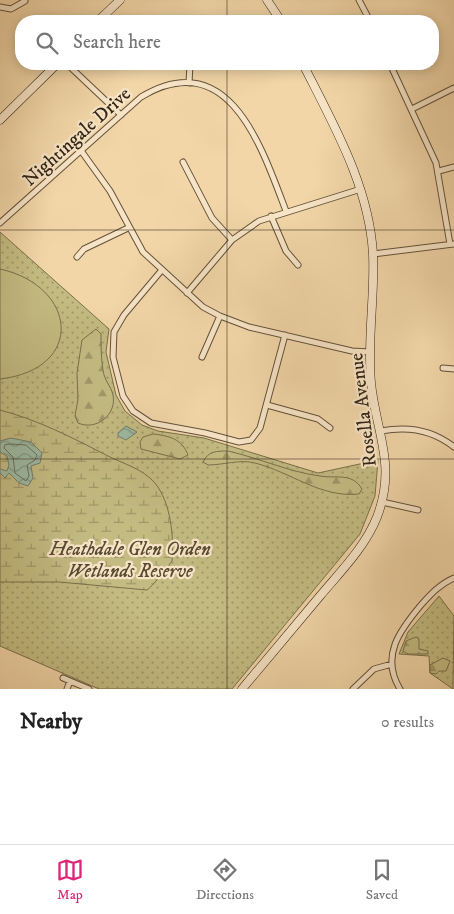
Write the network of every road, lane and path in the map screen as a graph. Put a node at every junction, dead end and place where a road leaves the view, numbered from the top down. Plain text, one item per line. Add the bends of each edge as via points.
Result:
1 (114, 0) edge
2 (120, 0) edge
3 (267, 0) edge
4 (359, 0) edge
5 (24, 1) dead end
6 (0, 7) edge
7 (103, 15) edge
8 (104, 15) edge
9 (277, 15) edge
10 (367, 15) edge
11 (52, 70) edge
12 (73, 70) edge
13 (190, 70) edge
14 (306, 70) edge
15 (393, 70) edge
16 (189, 83) junction
17 (454, 88) edge
18 (412, 109) junction
19 (121, 115) junction
20 (0, 120) edge
21 (80, 154) junction
22 (183, 162) dead end
23 (454, 167) edge
24 (439, 170) junction
25 (361, 189) junction
26 (286, 211) junction
27 (271, 216) junction
28 (0, 223) edge
29 (128, 228) junction
30 (232, 240) junction
31 (452, 244) edge
32 (373, 254) junction
33 (77, 257) dead end
34 (298, 265) dead end
35 (161, 271) junction
36 (187, 293) junction
37 (220, 316) junction
38 (285, 335) junction
39 (370, 352) junction
40 (202, 357) dead end
41 (443, 368) dead end
42 (454, 369) edge
43 (267, 405) junction
44 (330, 428) dead end
45 (382, 433) junction
46 (454, 447) edge
47 (382, 502) junction
48 (418, 510) dead end
49 (454, 578) edge
50 (392, 664) junction
51 (63, 678) dead end
52 (70, 681) junction
53 (66, 689) edge
54 (89, 689) edge
55 (242, 689) edge
56 (353, 689) edge
57 (400, 689) edge

1 - 7 street
2 - 8 street
3 - 9 street
4 - 10 street
5 - 6 street via 11,9
11 - 20 street
12 - 19 street
13 - 16 street
14 - 25 street, Rosella Avenue
15 - 18 street
16 - 19 street, Nightingale Drive via 153,89
16 - 26 street, Nightingale Drive via 219,92 242,113
17 - 18 street
18 - 24 street
19 - 21 street, Nightingale Drive
21 - 28 street, Nightingale Drive
21 - 29 street via 110,191
22 - 30 street via 212,218
23 - 24 street
24 - 31 street
25 - 26 street
25 - 32 street, Rosella Avenue
26 - 27 street
27 - 30 street
27 - 34 street via 286,251
29 - 33 street via 84,249
29 - 35 street via 142,252
30 - 36 street
31 - 32 street
32 - 39 street, Rosella Avenue
35 - 36 street
35 - 43 street via 114,332 113,357 121,392 129,406 155,424 243,442 256,436
36 - 37 street
37 - 38 street
37 - 40 street
38 - 39 street via 352,351
38 - 43 street
39 - 45 street, Rosella Avenue via 372,391
41 - 42 street
43 - 44 street via 318,419
45 - 46 street via 403,429 431,433
45 - 47 street, Rosella Avenue via 386,468
47 - 48 street
47 - 55 street, Rosella Avenue via 358,551
49 - 50 street via 438,587 401,630 393,648
50 - 56 street via 374,669
50 - 57 street
51 - 52 street
52 - 53 street
52 - 54 street

